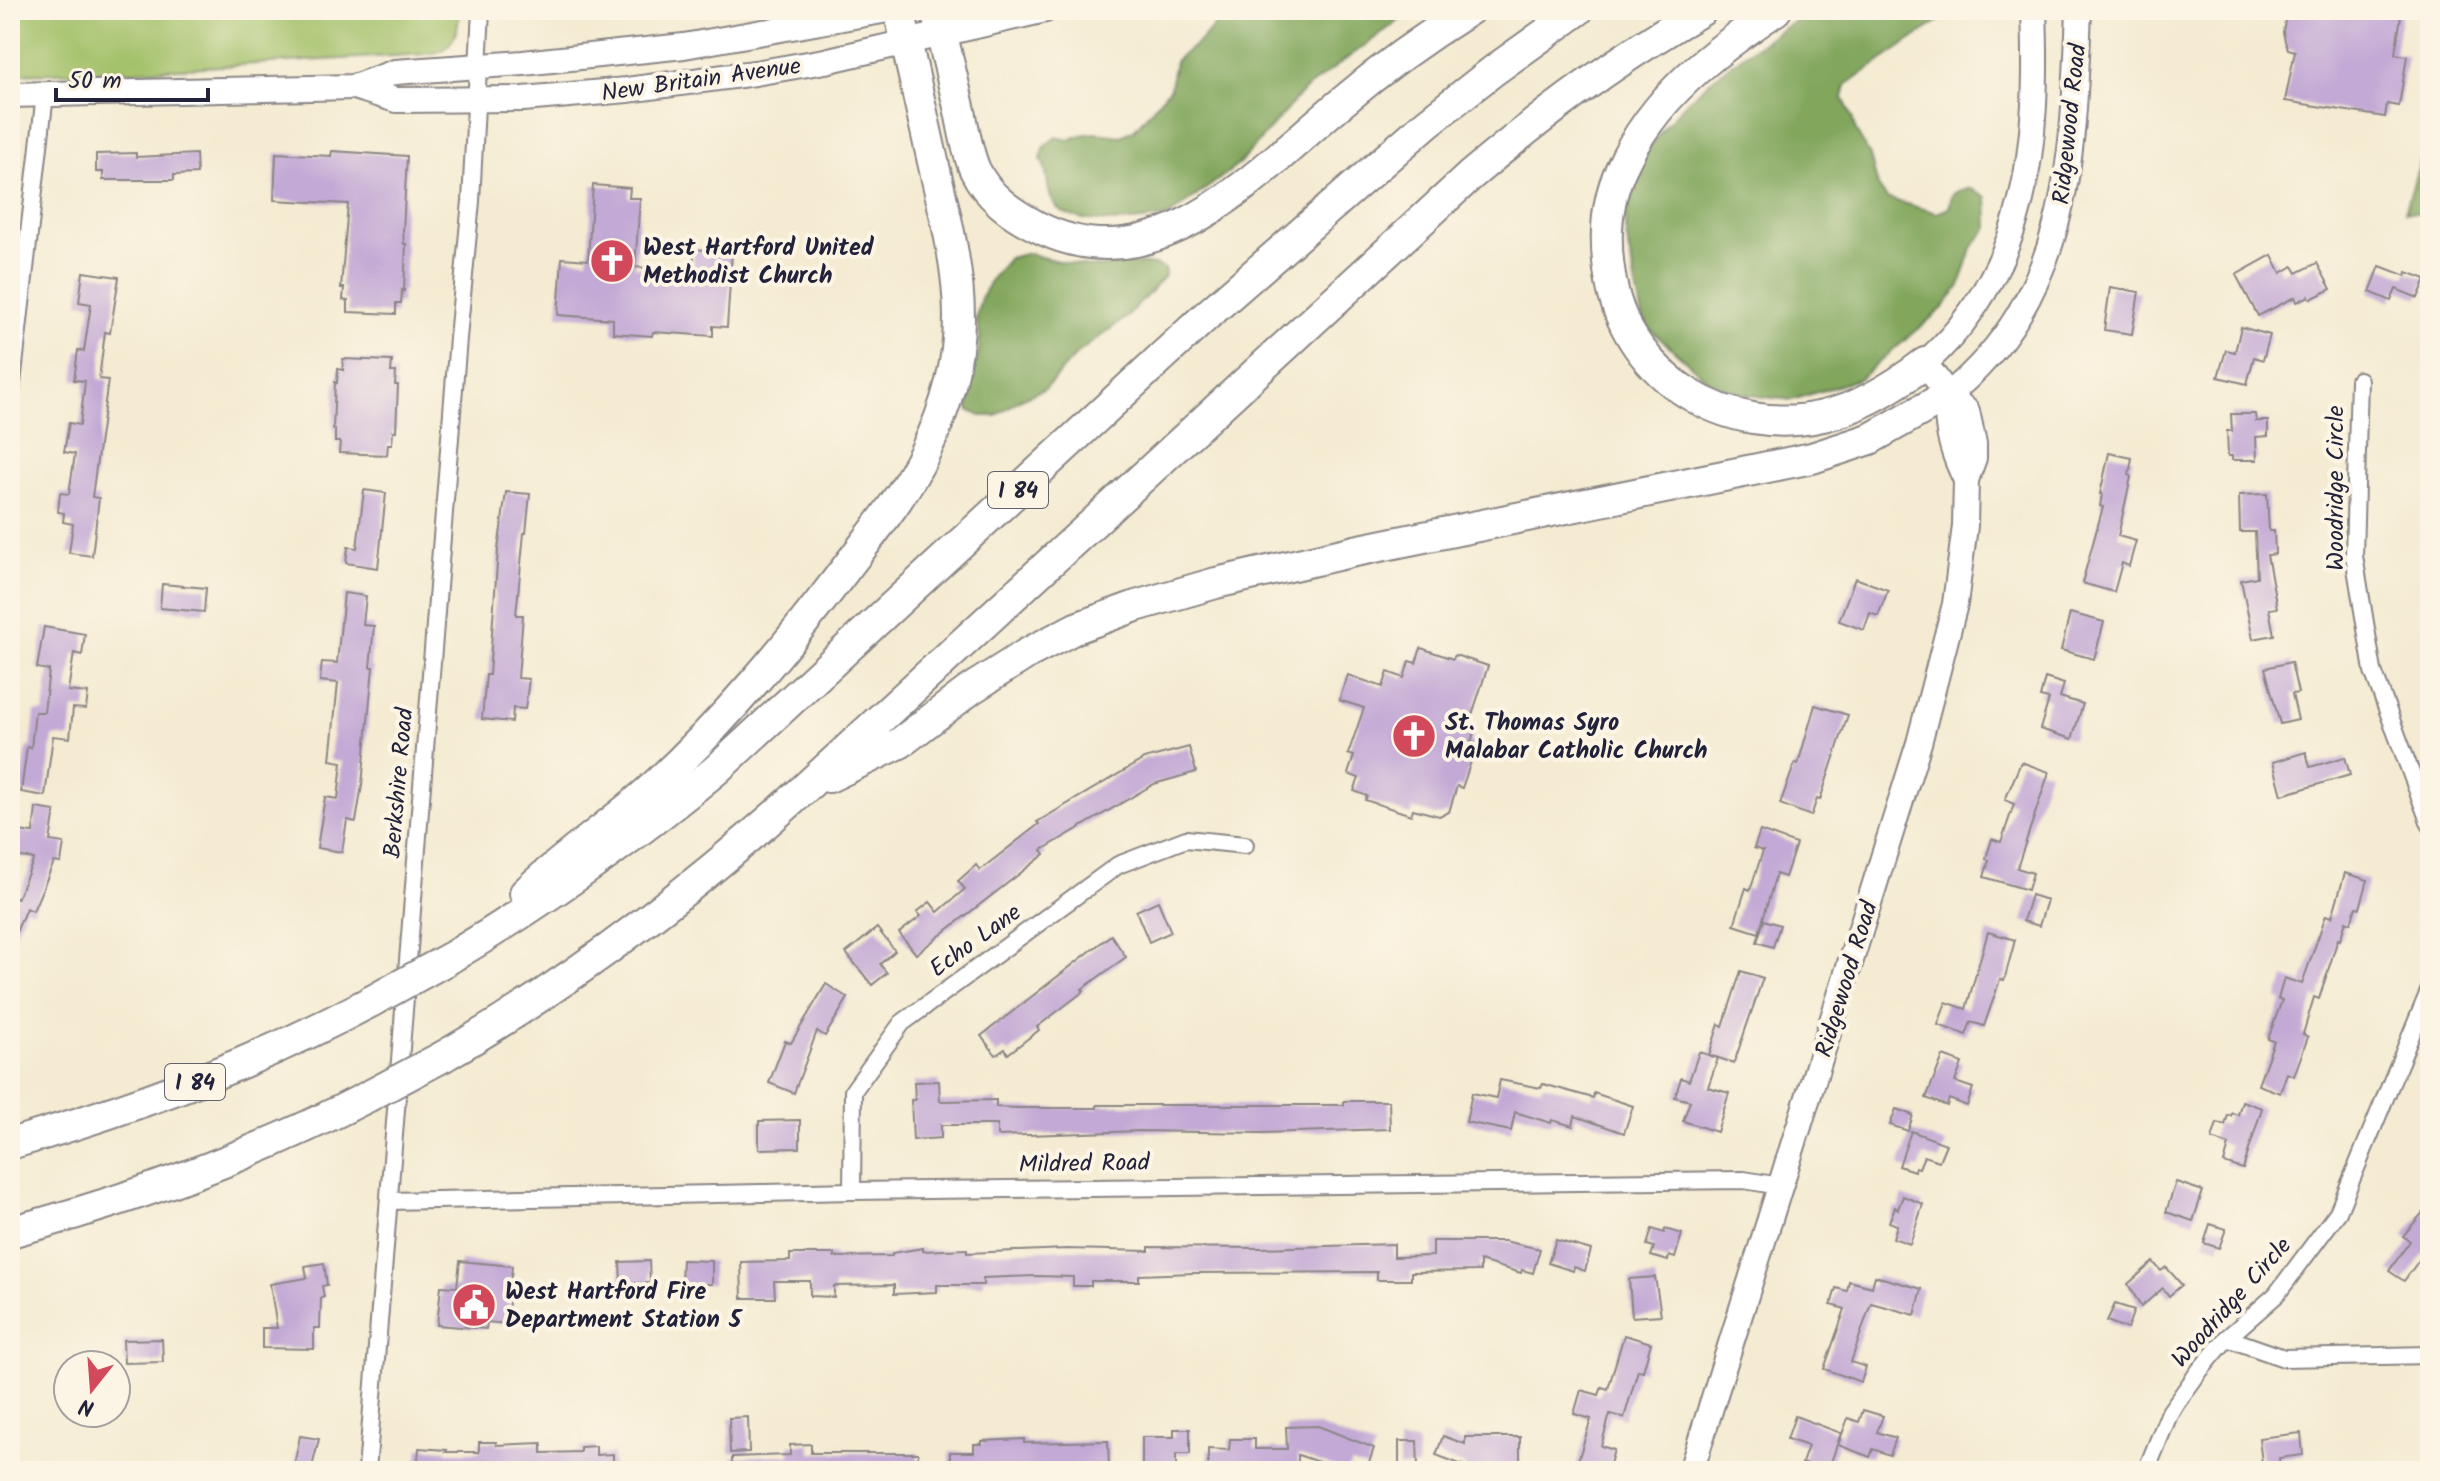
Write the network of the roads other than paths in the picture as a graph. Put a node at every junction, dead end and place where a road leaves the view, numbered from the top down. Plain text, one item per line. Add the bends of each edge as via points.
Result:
1 (481, 10) edge
2 (888, 10) edge
3 (899, 10) edge
4 (1045, 10) edge
5 (1469, 10) edge
6 (1578, 10) edge
7 (1702, 10) edge
8 (1776, 10) edge
9 (2034, 10) edge
10 (2079, 10) edge
11 (939, 23) edge
12 (906, 43) junction
13 (479, 67) junction
14 (354, 87) junction
15 (45, 94) junction
16 (10, 95) edge
17 (477, 100) junction
18 (1925, 363) junction
19 (2359, 380) dead end
20 (1948, 395) junction
21 (10, 400) edge
22 (809, 785) junction
23 (2430, 824) edge
24 (1245, 845) dead end
25 (487, 936) junction
26 (2430, 989) edge
27 (10, 1144) edge
28 (1780, 1186) junction
29 (852, 1191) junction
30 (389, 1201) junction
31 (10, 1232) edge
32 (2227, 1338) junction
33 (2430, 1355) edge
34 (367, 1471) edge
35 (1691, 1471) edge
36 (2146, 1471) edge

1 - 13 street, Berkshire Road
2 - 13 main road, New Britain Avenue via 709,43
3 - 12 highway
4 - 11 main road, New Britain Avenue
5 - 11 highway via 1383,70 1212,208 1161,235 1111,245 1053,234 1008,210 990,192 969,154
6 - 25 highway, I 84 via 1427,123 1205,317 716,770 612,852
7 - 22 highway via 1586,84 1471,175
8 - 18 highway via 1683,81 1629,152 1607,226 1610,277 1621,316 1646,358 1676,386 1710,406 1746,418 1797,420 1834,413 1877,394
9 - 18 main road, Ridgewood Road via 2031,145 2019,216 1984,292
10 - 20 main road, Ridgewood Road via 2066,186 2053,242 2007,333
11 - 12 main road, New Britain Avenue
12 - 17 main road, New Britain Avenue via 675,85
12 - 25 highway via 945,212 959,304 951,381 926,451 829,590 718,724 630,807 537,882
13 - 14 main road, New Britain Avenue via 395,72
13 - 17 street, Berkshire Road
14 - 15 main road, New Britain Avenue
14 - 17 main road, New Britain Avenue via 396,100
15 - 16 main road, New Britain Avenue
15 - 21 street
17 - 30 street, Berkshire Road
18 - 20 main road, Ridgewood Road
19 - 23 street, Woodridge Circle via 2354,556 2373,671
20 - 22 highway via 1870,439 1812,458 1355,551 1136,606 1028,653 900,743
20 - 28 main road, Ridgewood Road via 1969,416 1975,451 1966,480 1958,584 1933,694
22 - 31 highway, bridge via 631,934 444,1056 287,1136 203,1171
24 - 29 street, Echo Lane via 1186,839 1118,865 902,1023 853,1091
25 - 27 highway, I 84, bridge via 277,1048 187,1085
26 - 32 street, Woodridge Circle via 2338,1212 2276,1295
28 - 29 street, Mildred Road via 1744,1180
28 - 35 main road, Ridgewood Road
29 - 30 street, Mildred Road
30 - 34 street, Berkshire Road
32 - 33 street via 2284,1358
32 - 36 street, Woodridge Circle via 2170,1412

